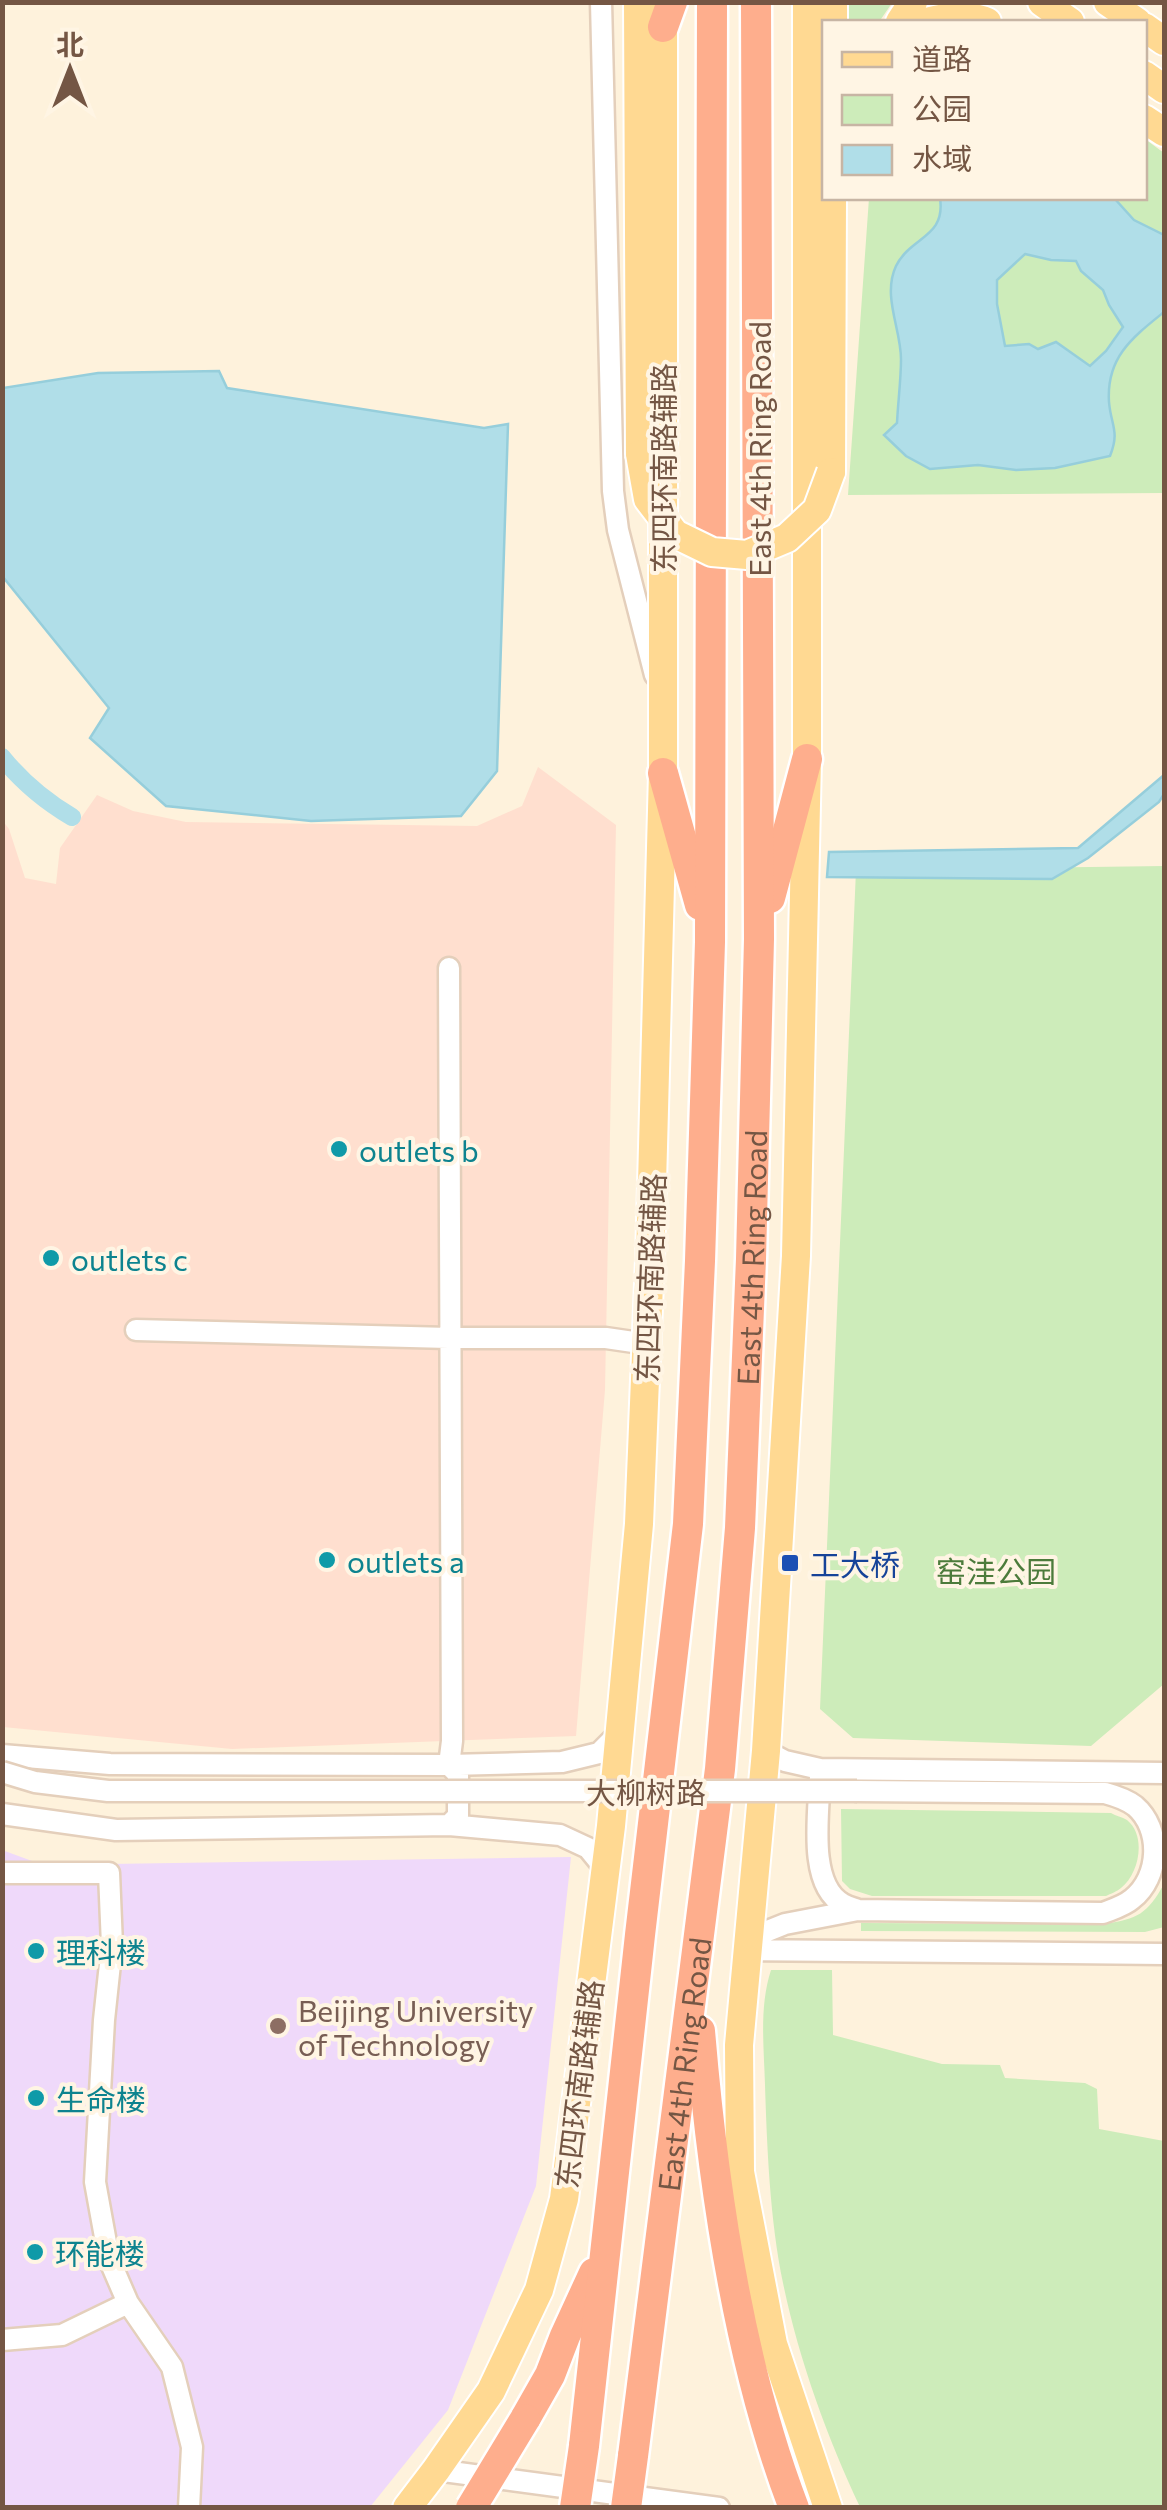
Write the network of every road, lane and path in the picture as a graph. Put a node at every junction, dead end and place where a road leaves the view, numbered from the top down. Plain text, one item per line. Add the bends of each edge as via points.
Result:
1 (602, 2) edge
2 (638, 2) edge
3 (712, 2) edge
4 (756, 2) edge
5 (807, 2) edge
6 (1042, 2) edge
7 (1108, 2) edge
8 (666, 11) edge
9 (934, 20) edge
10 (983, 20) edge
11 (1067, 20) edge
12 (1134, 20) edge
13 (832, 200) edge
14 (661, 699) junction
15 (808, 759) junction
16 (662, 773) junction
17 (759, 939) junction
18 (710, 942) junction
19 (449, 968) dead end
20 (136, 1330) dead end
21 (449, 1338) junction
22 (647, 1344) junction
23 (620, 1732) junction
24 (766, 1751) junction
25 (2, 1755) edge
26 (449, 1765) junction
27 (820, 1769) junction
28 (2, 1772) edge
29 (1164, 1773) edge
30 (2, 1814) edge
31 (449, 1825) junction
32 (606, 1870) junction
33 (2, 1873) edge
34 (858, 1910) junction
35 (748, 1944) junction
36 (1164, 1954) edge
37 (696, 1969) junction
38 (606, 2247) junction
39 (128, 2303) junction
40 (2, 2340) edge
41 (436, 2470) junction
42 (190, 2508) edge
43 (407, 2508) edge
44 (471, 2508) edge
45 (575, 2508) edge
46 (626, 2508) edge
47 (718, 2508) edge
48 (794, 2508) edge
49 (828, 2508) edge

1 - 14 street via 612,492
2 - 13 main road, bridge via 640,454 648,499 676,534 712,552 747,555 787,538 817,510 831,472
3 - 18 highway, East 4th Ring Road
4 - 17 highway, East 4th Ring Road
5 - 15 main road
6 - 11 main road
7 - 12 main road
8 - 14 main road, 东四环南路辅路
9 - 10 main road
14 - 16 main road, 东四环南路辅路
15 - 17 highway
15 - 24 main road via 796,1256
16 - 18 highway
16 - 22 main road, 东四环南路辅路
17 - 37 highway, East 4th Ring Road via 740,1528
18 - 38 highway, East 4th Ring Road via 688,1524
19 - 21 street
20 - 21 street
21 - 22 street
21 - 26 street
22 - 23 main road, 东四环南路辅路
23 - 26 street via 599,1753 562,1762
23 - 32 main road, 东四环南路辅路
24 - 27 street
24 - 35 main road
25 - 26 street via 110,1764
26 - 31 street via 458,1774 458,1816
27 - 29 street
27 - 34 street via 822,1876 840,1904
28 - 34 street, 大柳树路, bridge via 108,1791 1106,1793 1138,1808 1154,1839 1156,1855 1144,1886 1132,1900 1103,1912
30 - 31 street via 116,1830
31 - 32 street via 560,1835 588,1848
32 - 41 main road, 东四环南路辅路 via 564,2198 539,2290 491,2390
33 - 39 street via 108,1873 112,1945 96,2182 108,2259
34 - 35 street via 785,1924
35 - 36 street
35 - 49 main road via 738,2044 740,2172 772,2344
37 - 46 highway, East 4th Ring Road, bridge
37 - 48 highway via 724,2235 748,2352
38 - 44 highway, bridge via 550,2375
38 - 45 highway, East 4th Ring Road, bridge
39 - 40 street via 62,2335
39 - 42 street via 172,2367 192,2448
41 - 43 main road, 东四环南路辅路
41 - 47 street

